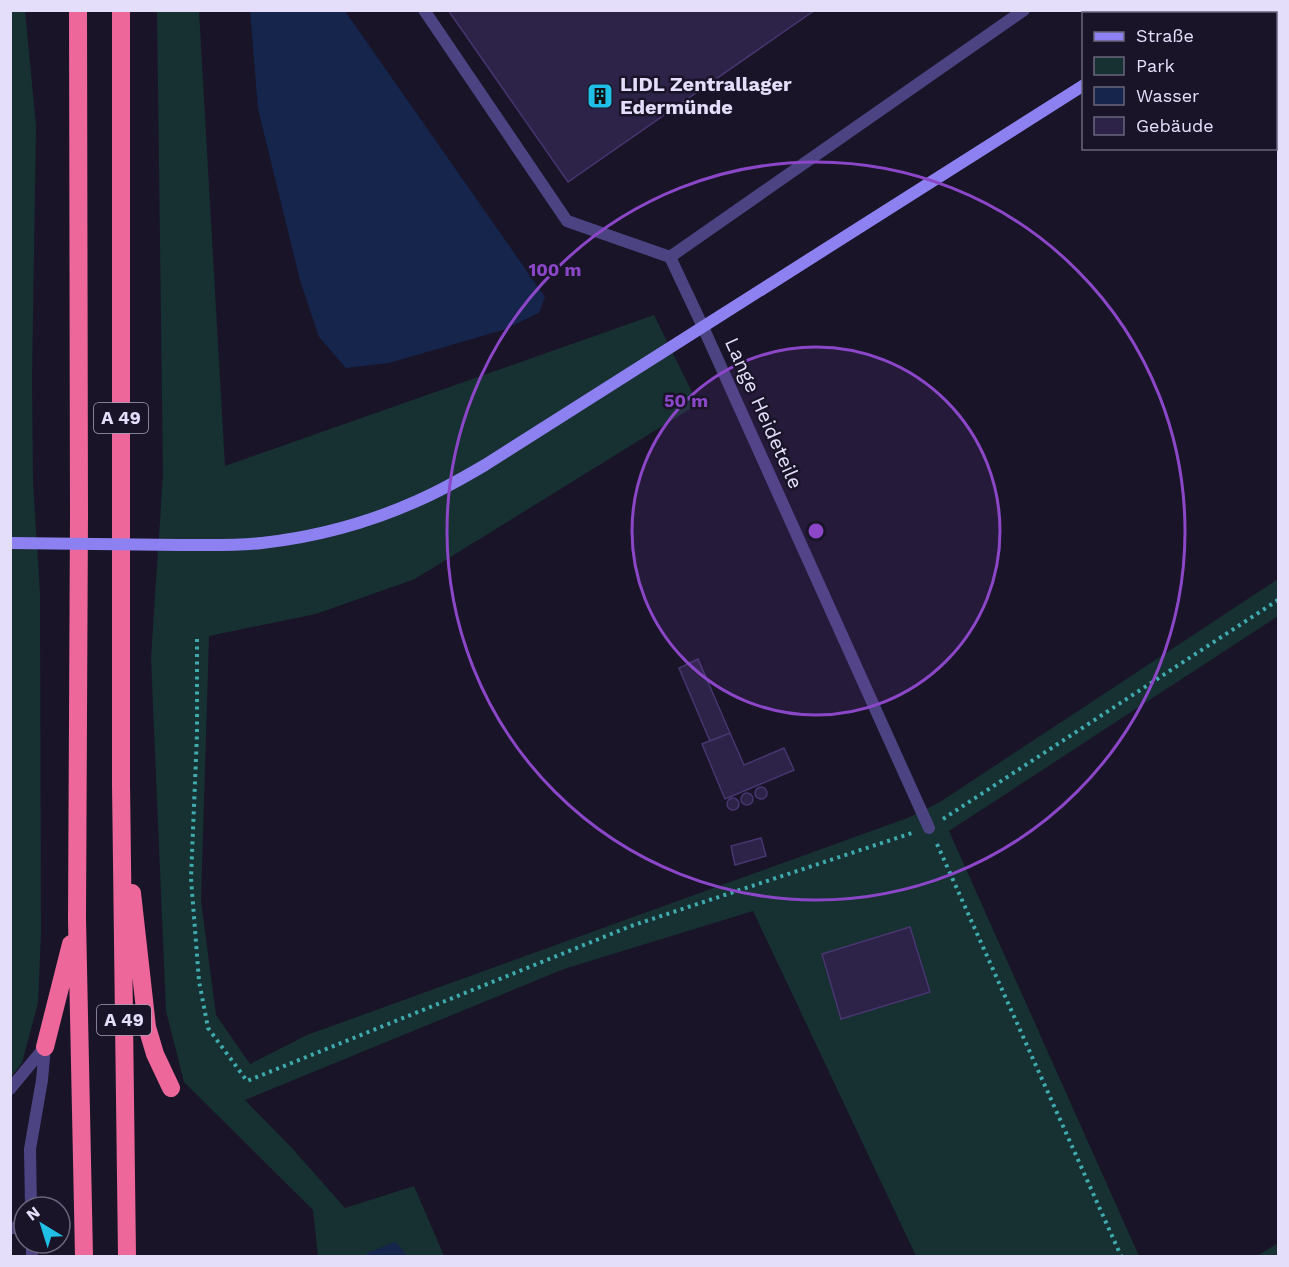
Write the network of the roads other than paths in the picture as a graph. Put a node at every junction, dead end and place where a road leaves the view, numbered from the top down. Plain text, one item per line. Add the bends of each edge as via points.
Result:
1 (78, 10) edge
2 (121, 10) edge
3 (424, 10) edge
4 (1024, 10) edge
5 (1082, 86) edge
6 (670, 257) junction
7 (703, 327) junction
8 (10, 543) edge
9 (121, 784) junction
10 (929, 828) road end
11 (77, 919) junction
12 (45, 1047) junction
13 (171, 1088) dead end
14 (10, 1089) edge
15 (31, 1195) edge
16 (84, 1257) edge
17 (126, 1257) edge

1 - 11 highway, A 49
2 - 9 highway, A 49
3 - 6 street via 567,220
4 - 6 street
5 - 7 street, Lange Heideteile
6 - 7 street
7 - 8 street, bridge via 485,465 416,501 370,519 303,537 262,543
7 - 10 street, Lange Heideteile
9 - 13 highway via 147,1027
9 - 17 highway, A 49
11 - 12 highway
11 - 16 highway, A 49
12 - 14 street
12 - 15 street via 30,1149

